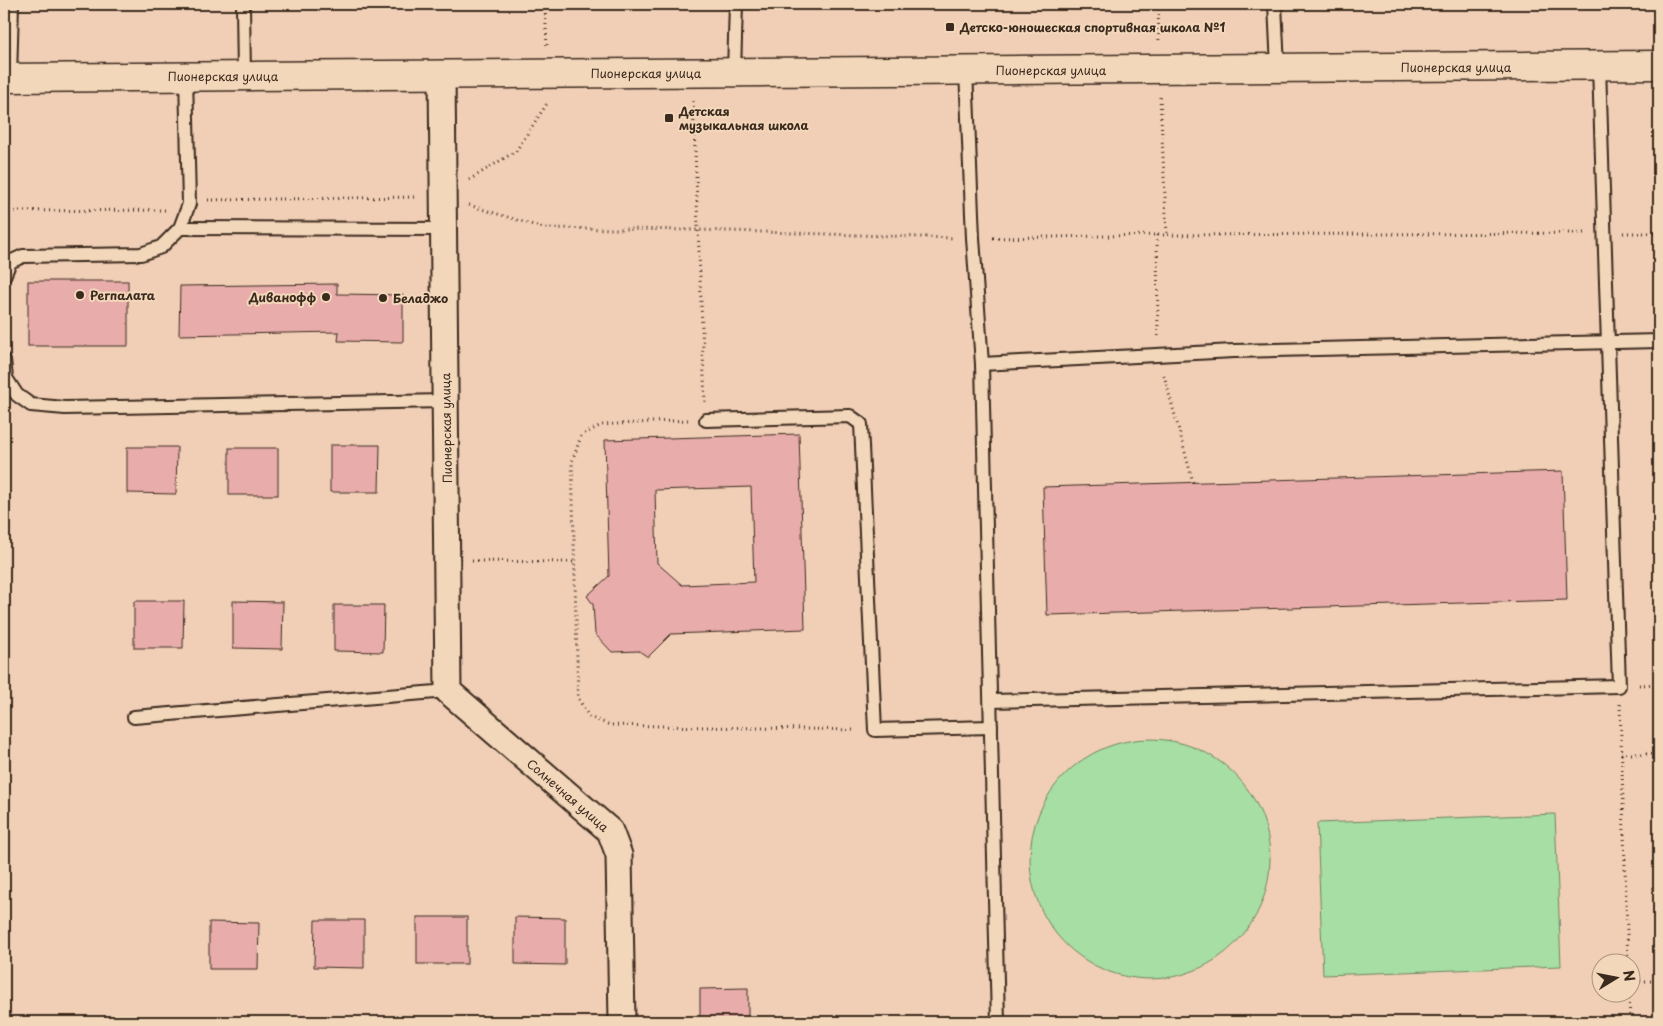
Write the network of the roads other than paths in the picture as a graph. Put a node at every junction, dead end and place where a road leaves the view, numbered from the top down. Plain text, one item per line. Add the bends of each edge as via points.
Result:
1 (12, 4) edge
2 (243, 4) edge
3 (736, 4) edge
4 (1275, 4) edge
5 (1659, 65) edge
6 (1599, 66) junction
7 (1278, 68) junction
8 (966, 70) junction
9 (734, 72) junction
10 (442, 74) junction
11 (186, 76) junction
12 (244, 76) junction
13 (7, 78) edge
14 (180, 228) junction
15 (444, 229) junction
16 (4, 276) edge
17 (1659, 341) edge
18 (1608, 343) junction
19 (4, 360) edge
20 (982, 364) junction
21 (445, 401) junction
22 (706, 420) road end
23 (448, 691) junction
24 (990, 701) junction
25 (134, 717) dead end
26 (992, 727) junction
27 (622, 1022) edge
28 (998, 1022) edge

1 - 13 lane
2 - 12 lane
3 - 9 lane
4 - 7 lane
5 - 6 main road, Пионерская улица
6 - 7 main road, Пионерская улица
6 - 18 lane
7 - 8 main road, Пионерская улица
8 - 9 main road, Пионерская улица
8 - 20 lane
9 - 10 main road, Пионерская улица
10 - 12 main road, Пионерская улица
10 - 15 street, Пионерская улица
11 - 12 main road, Пионерская улица
11 - 13 main road, Пионерская улица
11 - 14 lane via 189,204
14 - 15 lane
14 - 16 lane via 161,247 141,254 24,256 10,262
15 - 21 street, Пионерская улица
17 - 18 lane
18 - 20 lane via 1234,351
18 - 24 lane via 1619,686
19 - 21 lane via 6,378 17,395 31,405 65,408
20 - 24 lane
21 - 23 street, Пионерская улица
22 - 26 lane via 850,416 861,424 875,730
23 - 25 lane
23 - 27 street, Солнечная улица via 610,830 619,855
24 - 26 lane
26 - 28 lane

